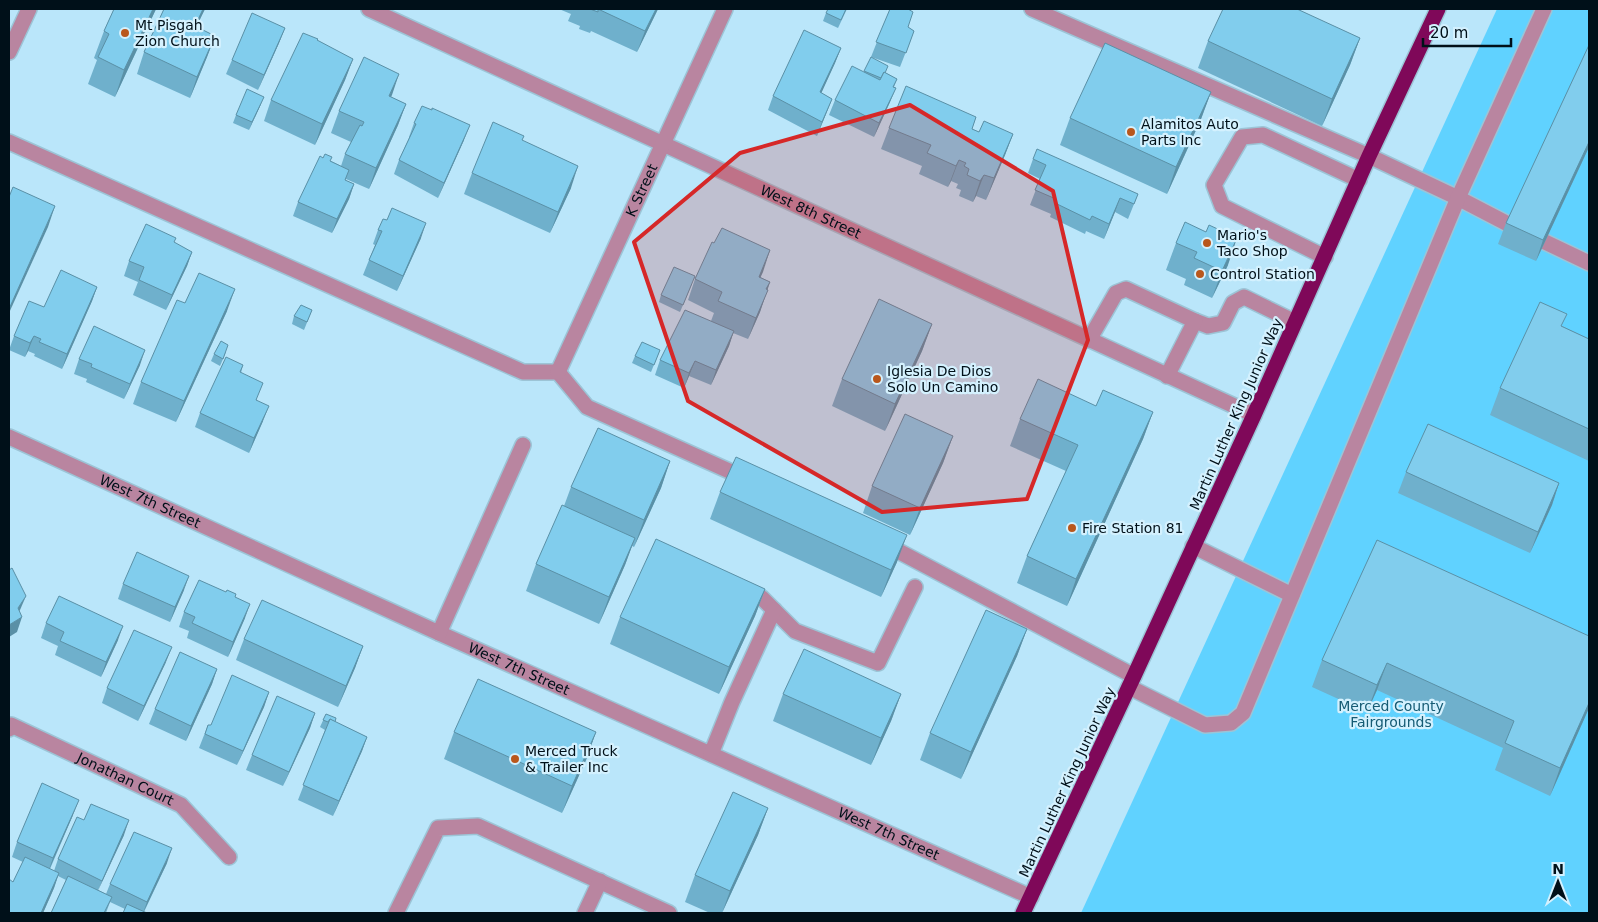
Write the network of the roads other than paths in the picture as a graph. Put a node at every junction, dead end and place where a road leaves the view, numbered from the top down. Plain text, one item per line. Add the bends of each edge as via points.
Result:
1 (29, 9) edge
2 (369, 9) edge
3 (725, 9) edge
4 (1032, 9) edge
5 (1438, 9) edge
6 (1544, 9) edge
7 (9, 52) edge
8 (9, 142) edge
9 (662, 145) junction
10 (1369, 156) junction
11 (1359, 180) junction
12 (1458, 198) junction
13 (1508, 224) edge
14 (1545, 242) edge
15 (1325, 257) junction
16 (1589, 263) edge
17 (1195, 321) junction
18 (1295, 322) junction
19 (1089, 340) junction
20 (558, 372) junction
21 (1167, 376) junction
22 (1254, 415) junction
23 (9, 437) edge
24 (523, 445) dead end
25 (758, 484) edge
26 (870, 536) edge
27 (1193, 546) junction
28 (729, 580) edge
29 (915, 587) dead end
30 (1292, 595) junction
31 (774, 610) junction
32 (439, 633) junction
33 (1132, 682) junction
34 (9, 729) edge
35 (711, 754) junction
36 (229, 857) dead end
37 (600, 881) junction
38 (1031, 897) junction
39 (396, 913) edge
40 (585, 913) edge
41 (669, 913) edge
42 (1022, 913) edge

1 - 7 street
2 - 9 street, West 8th Street
3 - 9 street, K Street
4 - 10 street
5 - 10 highway, Martin Luther King Junior Way
6 - 12 street
8 - 20 street via 523,372
9 - 19 street, West 8th Street
9 - 20 street, K Street
10 - 11 highway, Martin Luther King Junior Way
10 - 12 street
11 - 15 highway, Martin Luther King Junior Way
11 - 15 street via 1262,134 1242,137 1214,185 1222,206
12 - 13 street
12 - 30 street
14 - 16 street
15 - 18 highway, Martin Luther King Junior Way
17 - 18 street via 1208,326 1223,323 1233,303 1244,297
17 - 19 street via 1126,289 1116,293
17 - 21 street
18 - 22 highway, Martin Luther King Junior Way
19 - 21 street, West 8th Street
20 - 25 street via 587,407
21 - 22 street, West 8th Street
22 - 27 highway, Martin Luther King Junior Way
23 - 32 street, West 7th Street
24 - 32 street
26 - 33 street
27 - 30 street
27 - 33 highway, Martin Luther King Junior Way
28 - 31 street via 762,598
29 - 31 street via 878,663 795,631
30 - 33 street via 1243,713 1231,723 1205,725
31 - 35 street
32 - 35 street, West 7th Street
33 - 38 highway, Martin Luther King Junior Way
34 - 36 street, Jonathan Court via 11,724 181,805
35 - 38 street, West 7th Street
37 - 39 street via 478,826 438,828
37 - 40 street
37 - 41 street
38 - 42 highway, Martin Luther King Junior Way

